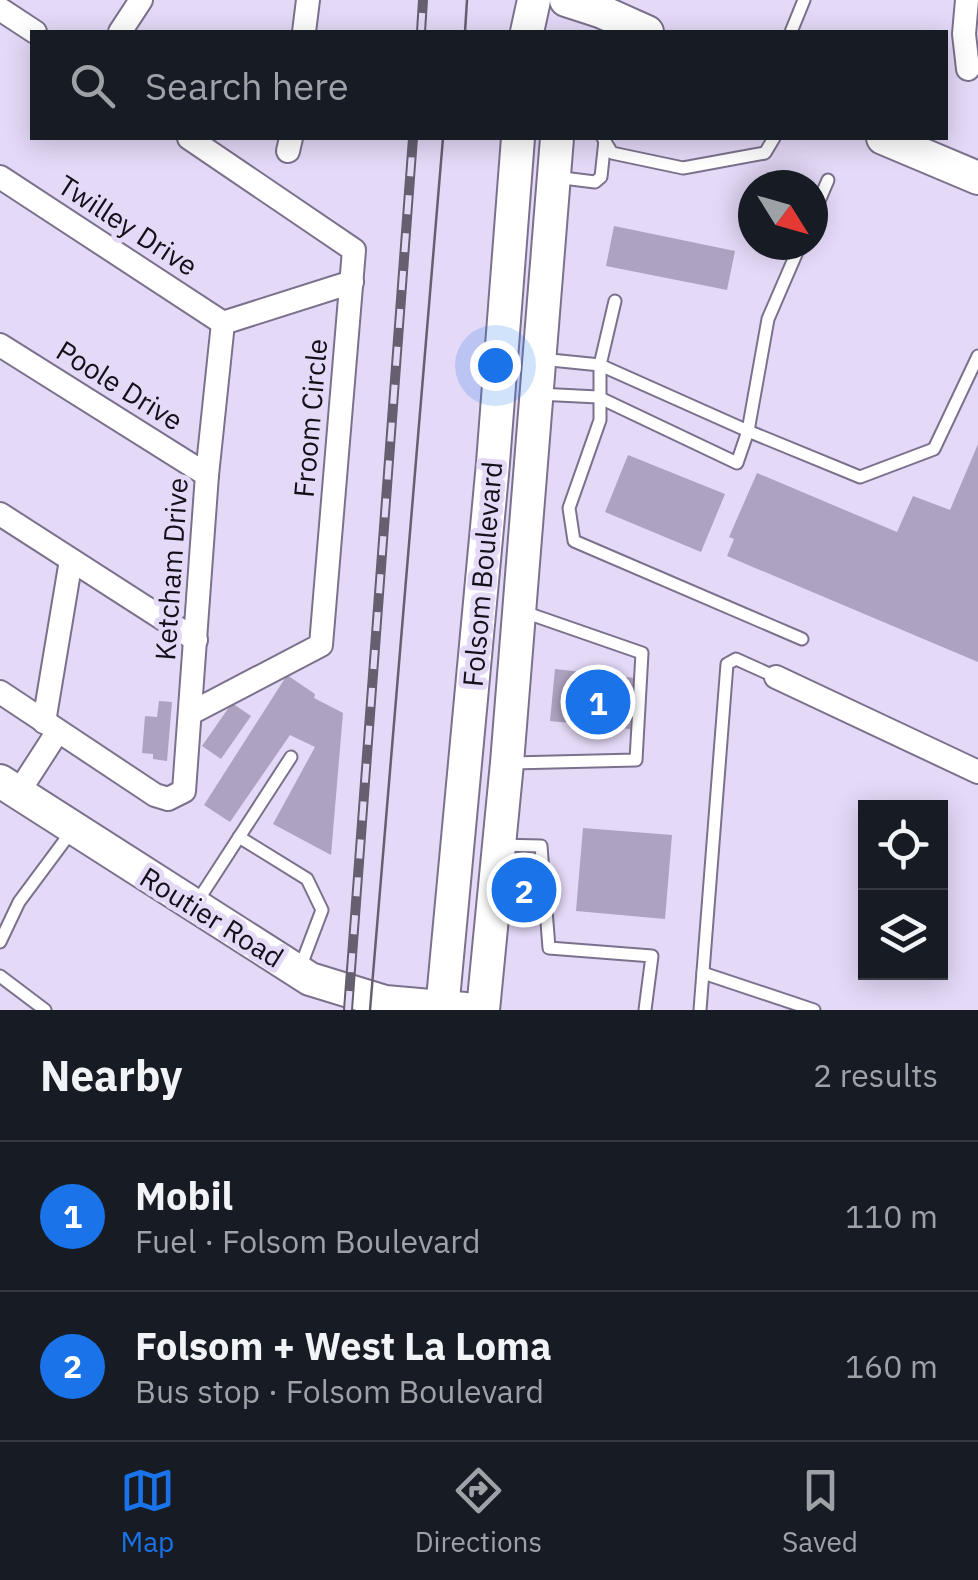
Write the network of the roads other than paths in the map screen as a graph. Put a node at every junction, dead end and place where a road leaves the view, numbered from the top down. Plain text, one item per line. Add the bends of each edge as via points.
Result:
1 (141, 0) edge
2 (308, 0) edge
3 (534, 0) edge
4 (566, 0) edge
5 (804, 0) edge
6 (967, 0) edge
7 (0, 9) edge
8 (32, 30) edge
9 (121, 30) edge
10 (304, 30) edge
11 (527, 30) edge
12 (562, 30) edge
13 (643, 30) edge
14 (792, 30) edge
15 (968, 69) dead end
16 (192, 140) edge
17 (518, 140) edge
18 (557, 140) edge
19 (604, 140) edge
20 (605, 140) edge
21 (773, 140) edge
22 (888, 140) edge
23 (554, 177) junction
24 (0, 178) edge
25 (978, 178) edge
26 (794, 260) edge
27 (352, 282) junction
28 (615, 301) dead end
29 (222, 323) junction
30 (0, 345) edge
31 (978, 356) edge
32 (541, 359) junction
33 (600, 365) junction
34 (538, 394) junction
35 (598, 396) junction
36 (748, 432) junction
37 (493, 463) junction
38 (207, 476) junction
39 (0, 514) edge
40 (72, 560) junction
41 (520, 611) junction
42 (802, 639) dead end
43 (196, 640) junction
44 (776, 678) joint
45 (0, 692) edge
46 (191, 712) junction
47 (51, 726) junction
48 (291, 756) dead end
49 (507, 762) junction
50 (978, 772) edge
51 (9, 787) edge
52 (74, 829) junction
53 (239, 838) junction
54 (499, 845) junction
55 (195, 906) junction
56 (0, 942) edge
57 (298, 972) junction
58 (703, 973) junction
59 (0, 976) edge
60 (442, 1009) edge
61 (45, 1010) edge
62 (483, 1010) edge
63 (645, 1010) edge
64 (700, 1010) edge
65 (814, 1010) edge

1 - 9 street
2 - 10 street
3 - 11 main road
4 - 12 main road
4 - 13 main road
5 - 14 lane
6 - 15 street
7 - 8 street
16 - 27 street, Froom Circle via 354,250
17 - 37 main road, Folsom Boulevard
18 - 23 main road, Folsom Boulevard
19 - 23 lane via 595,182
20 - 21 lane via 612,153 683,168 766,153
22 - 25 main road
23 - 32 main road, Folsom Boulevard
24 - 29 street, Twilley Drive
26 - 36 lane via 768,319
27 - 29 street
27 - 46 street, Froom Circle via 321,645
28 - 33 lane
29 - 38 street, Ketcham Drive
30 - 38 street, Poole Drive
31 - 36 lane via 934,448 860,477
32 - 33 lane
32 - 34 main road, Folsom Boulevard
33 - 35 lane
33 - 36 lane
34 - 35 lane
34 - 41 main road, Folsom Boulevard
35 - 36 lane via 736,463
35 - 42 lane via 600,420 569,508 574,541
37 - 41 main road via 506,487 502,570
37 - 60 main road, Folsom Boulevard
38 - 43 street, Ketcham Drive
39 - 40 street
40 - 43 street
40 - 47 street
41 - 49 main road, Folsom Boulevard
41 - 49 lane via 642,653 636,760
43 - 46 street, Ketcham Drive
44 - 50 street
44 - 58 lane via 736,659 727,664
45 - 47 street
46 - 47 street, Ketcham Drive via 186,784 168,799
47 - 51 street
48 - 53 lane
49 - 54 main road, Folsom Boulevard
51 - 52 main road, Routier Road
52 - 55 main road, Routier Road
52 - 56 lane via 19,902
53 - 55 lane
53 - 57 lane via 307,879 322,910
54 - 62 main road, Folsom Boulevard
54 - 63 lane via 541,846 549,948 652,956
55 - 57 main road, Routier Road
57 - 60 main road, Routier Road via 371,999
58 - 64 lane
58 - 65 lane
59 - 61 lane
60 - 62 main road, Routier Road

